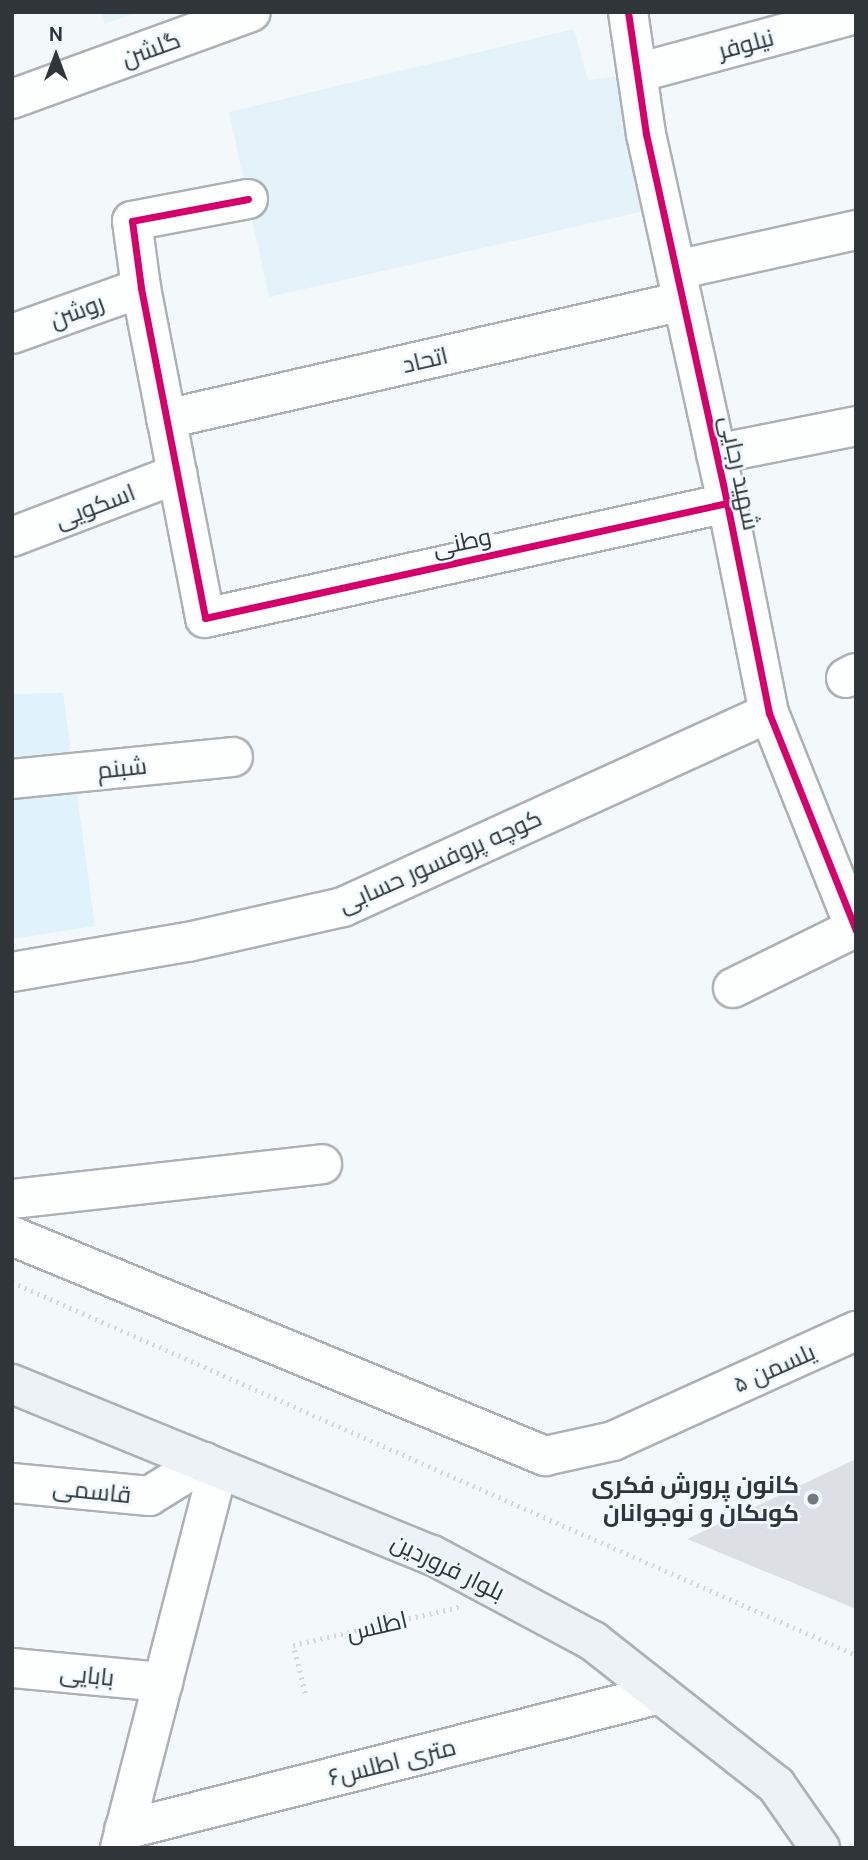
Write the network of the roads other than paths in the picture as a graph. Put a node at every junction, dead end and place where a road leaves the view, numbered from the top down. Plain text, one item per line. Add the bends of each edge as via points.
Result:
1 (251, 12) edge
2 (628, 12) edge
3 (856, 14) edge
4 (637, 73) junction
5 (12, 99) edge
6 (248, 199) dead end
7 (856, 230) edge
8 (680, 286) junction
9 (141, 288) junction
10 (12, 334) edge
11 (166, 419) junction
12 (856, 426) edge
13 (716, 454) junction
14 (177, 474) junction
15 (727, 503) junction
16 (12, 537) edge
17 (769, 713) junction
18 (233, 757) dead end
19 (12, 779) edge
20 (853, 917) edge
21 (12, 972) edge
22 (733, 988) dead end
23 (322, 1164) dead end
24 (12, 1199) edge
25 (12, 1236) edge
26 (856, 1331) edge
27 (12, 1384) edge
28 (211, 1465) junction
29 (12, 1483) edge
30 (12, 1668) edge
31 (163, 1682) junction
32 (660, 1694) junction
33 (122, 1839) edge
34 (820, 1848) edge

1 - 5 street, گلشن
2 - 4 street, شهید رجایی
3 - 4 street, نیلوفر
4 - 8 street, شهید رجایی
6 - 9 street via 132,221
7 - 8 street, اتحاد
8 - 11 street, اتحاد
8 - 13 street, شهید رجایی
9 - 10 street, روشن
9 - 11 street
11 - 14 street
12 - 13 street
13 - 15 street, شهید رجایی
14 - 15 street, وطنی via 205,618
14 - 16 street, اسکویی
15 - 17 street, شهید رجایی
17 - 20 street, شهید رجایی
17 - 21 street, کوچه پروفسور حسابی via 343,907 188,942
18 - 19 street, شبنم
20 - 22 street
23 - 24 street
25 - 26 street, یلسمن ۵ via 545,1455 613,1441
27 - 28 main road, بلوار فروردین
28 - 29 street, قاسمی via 149,1496
28 - 31 street
28 - 32 main road, بلوار فروردین via 432,1555 593,1641
30 - 31 street, بابایی
31 - 33 street
32 - 33 street, ۶متری اطلس
32 - 34 main road, بلوار فروردین via 776,1785

